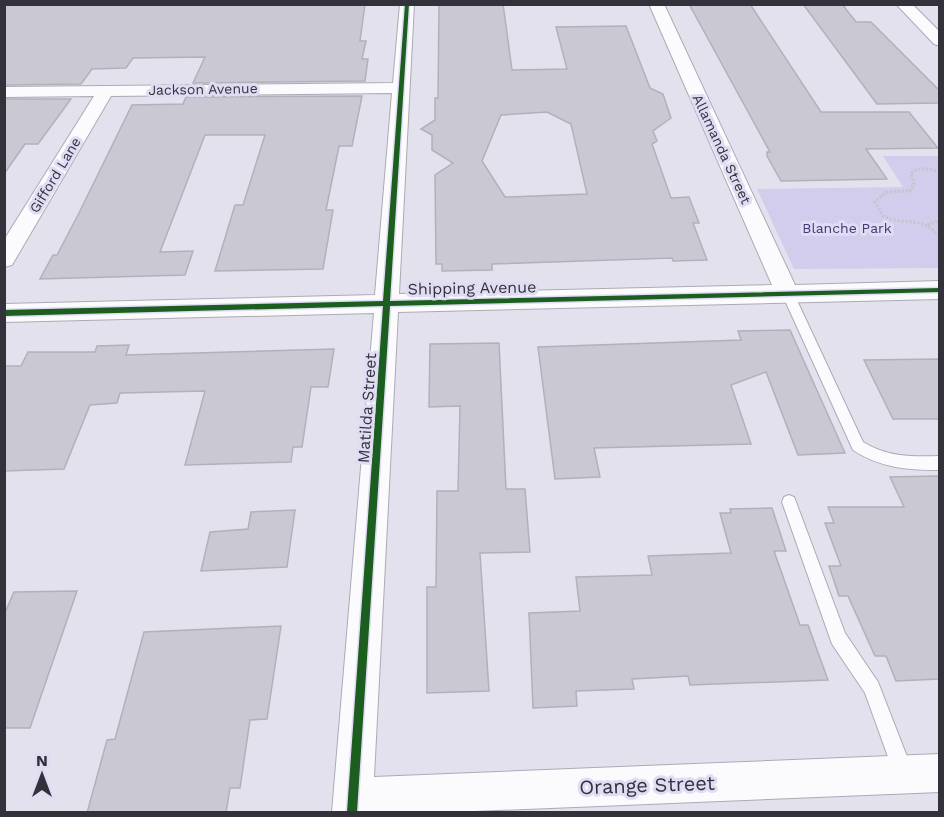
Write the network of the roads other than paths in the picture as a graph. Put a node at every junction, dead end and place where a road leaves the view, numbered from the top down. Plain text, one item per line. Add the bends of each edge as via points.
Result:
1 (407, 4) edge
2 (656, 4) edge
3 (903, 4) edge
4 (939, 41) edge
5 (402, 88) junction
6 (106, 90) junction
7 (4, 92) edge
8 (4, 259) edge
9 (939, 290) edge
10 (788, 294) junction
11 (388, 304) junction
12 (4, 313) edge
13 (939, 463) edge
14 (789, 502) dead end
15 (922, 773) edge
16 (353, 805) edge

1 - 5 street, Matilda Street
2 - 10 street, Allamanda Street
3 - 4 street
5 - 6 street, Jackson Avenue
5 - 11 street, Matilda Street
6 - 7 street, Jackson Avenue
6 - 8 street, Gifford Lane
9 - 10 street, Shipping Avenue
10 - 11 street, Shipping Avenue
10 - 13 lane via 858,446 888,462
11 - 12 street, Shipping Avenue
11 - 16 street, Matilda Street
14 - 15 lane via 838,638
15 - 16 street, Orange Street

